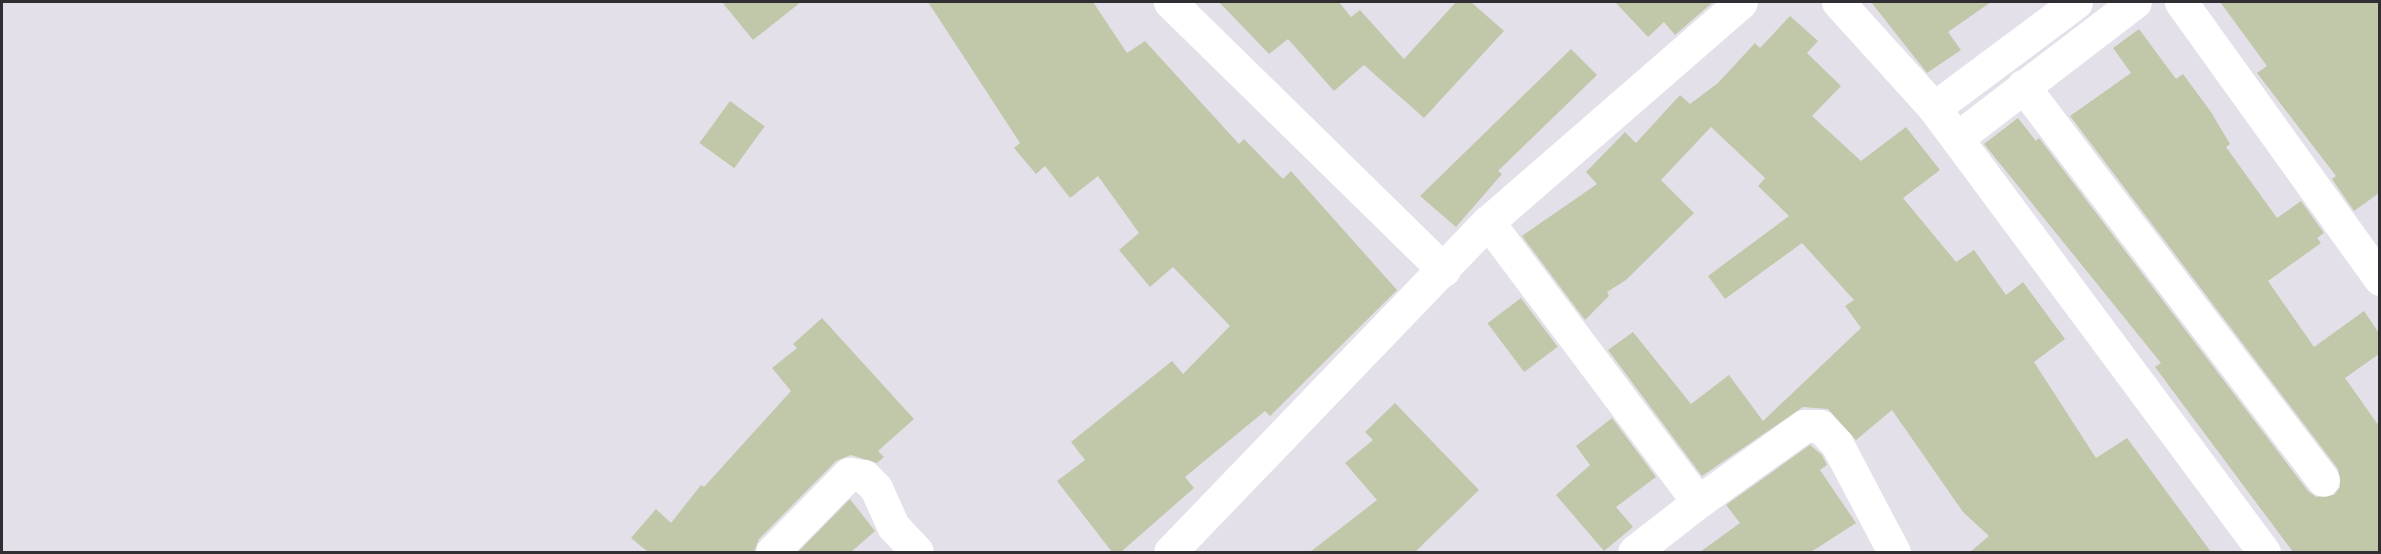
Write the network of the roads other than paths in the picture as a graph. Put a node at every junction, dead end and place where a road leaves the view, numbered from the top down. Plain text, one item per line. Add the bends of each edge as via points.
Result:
1 (1170, 2) edge
2 (1741, 2) edge
3 (1838, 2) edge
4 (2076, 2) edge
5 (2135, 2) edge
6 (2181, 2) edge
7 (2023, 86) junction
8 (1934, 108) junction
9 (1957, 138) junction
10 (1488, 222) junction
11 (1444, 270) junction
12 (2379, 279) edge
13 (2323, 480) dead end
14 (1698, 502) junction
15 (772, 552) edge
16 (917, 552) edge
17 (1170, 552) edge
18 (1634, 552) edge
19 (1894, 552) edge
20 (2264, 552) edge

1 - 11 street
2 - 10 street
3 - 8 street
4 - 8 street
5 - 7 street
6 - 12 street
7 - 9 street
7 - 13 street
8 - 9 street
9 - 20 street
10 - 11 street
10 - 14 street
11 - 17 street
14 - 18 street
14 - 19 street via 1804,426 1820,426 1837,444
15 - 16 street via 849,474 864,476 876,488 893,526

